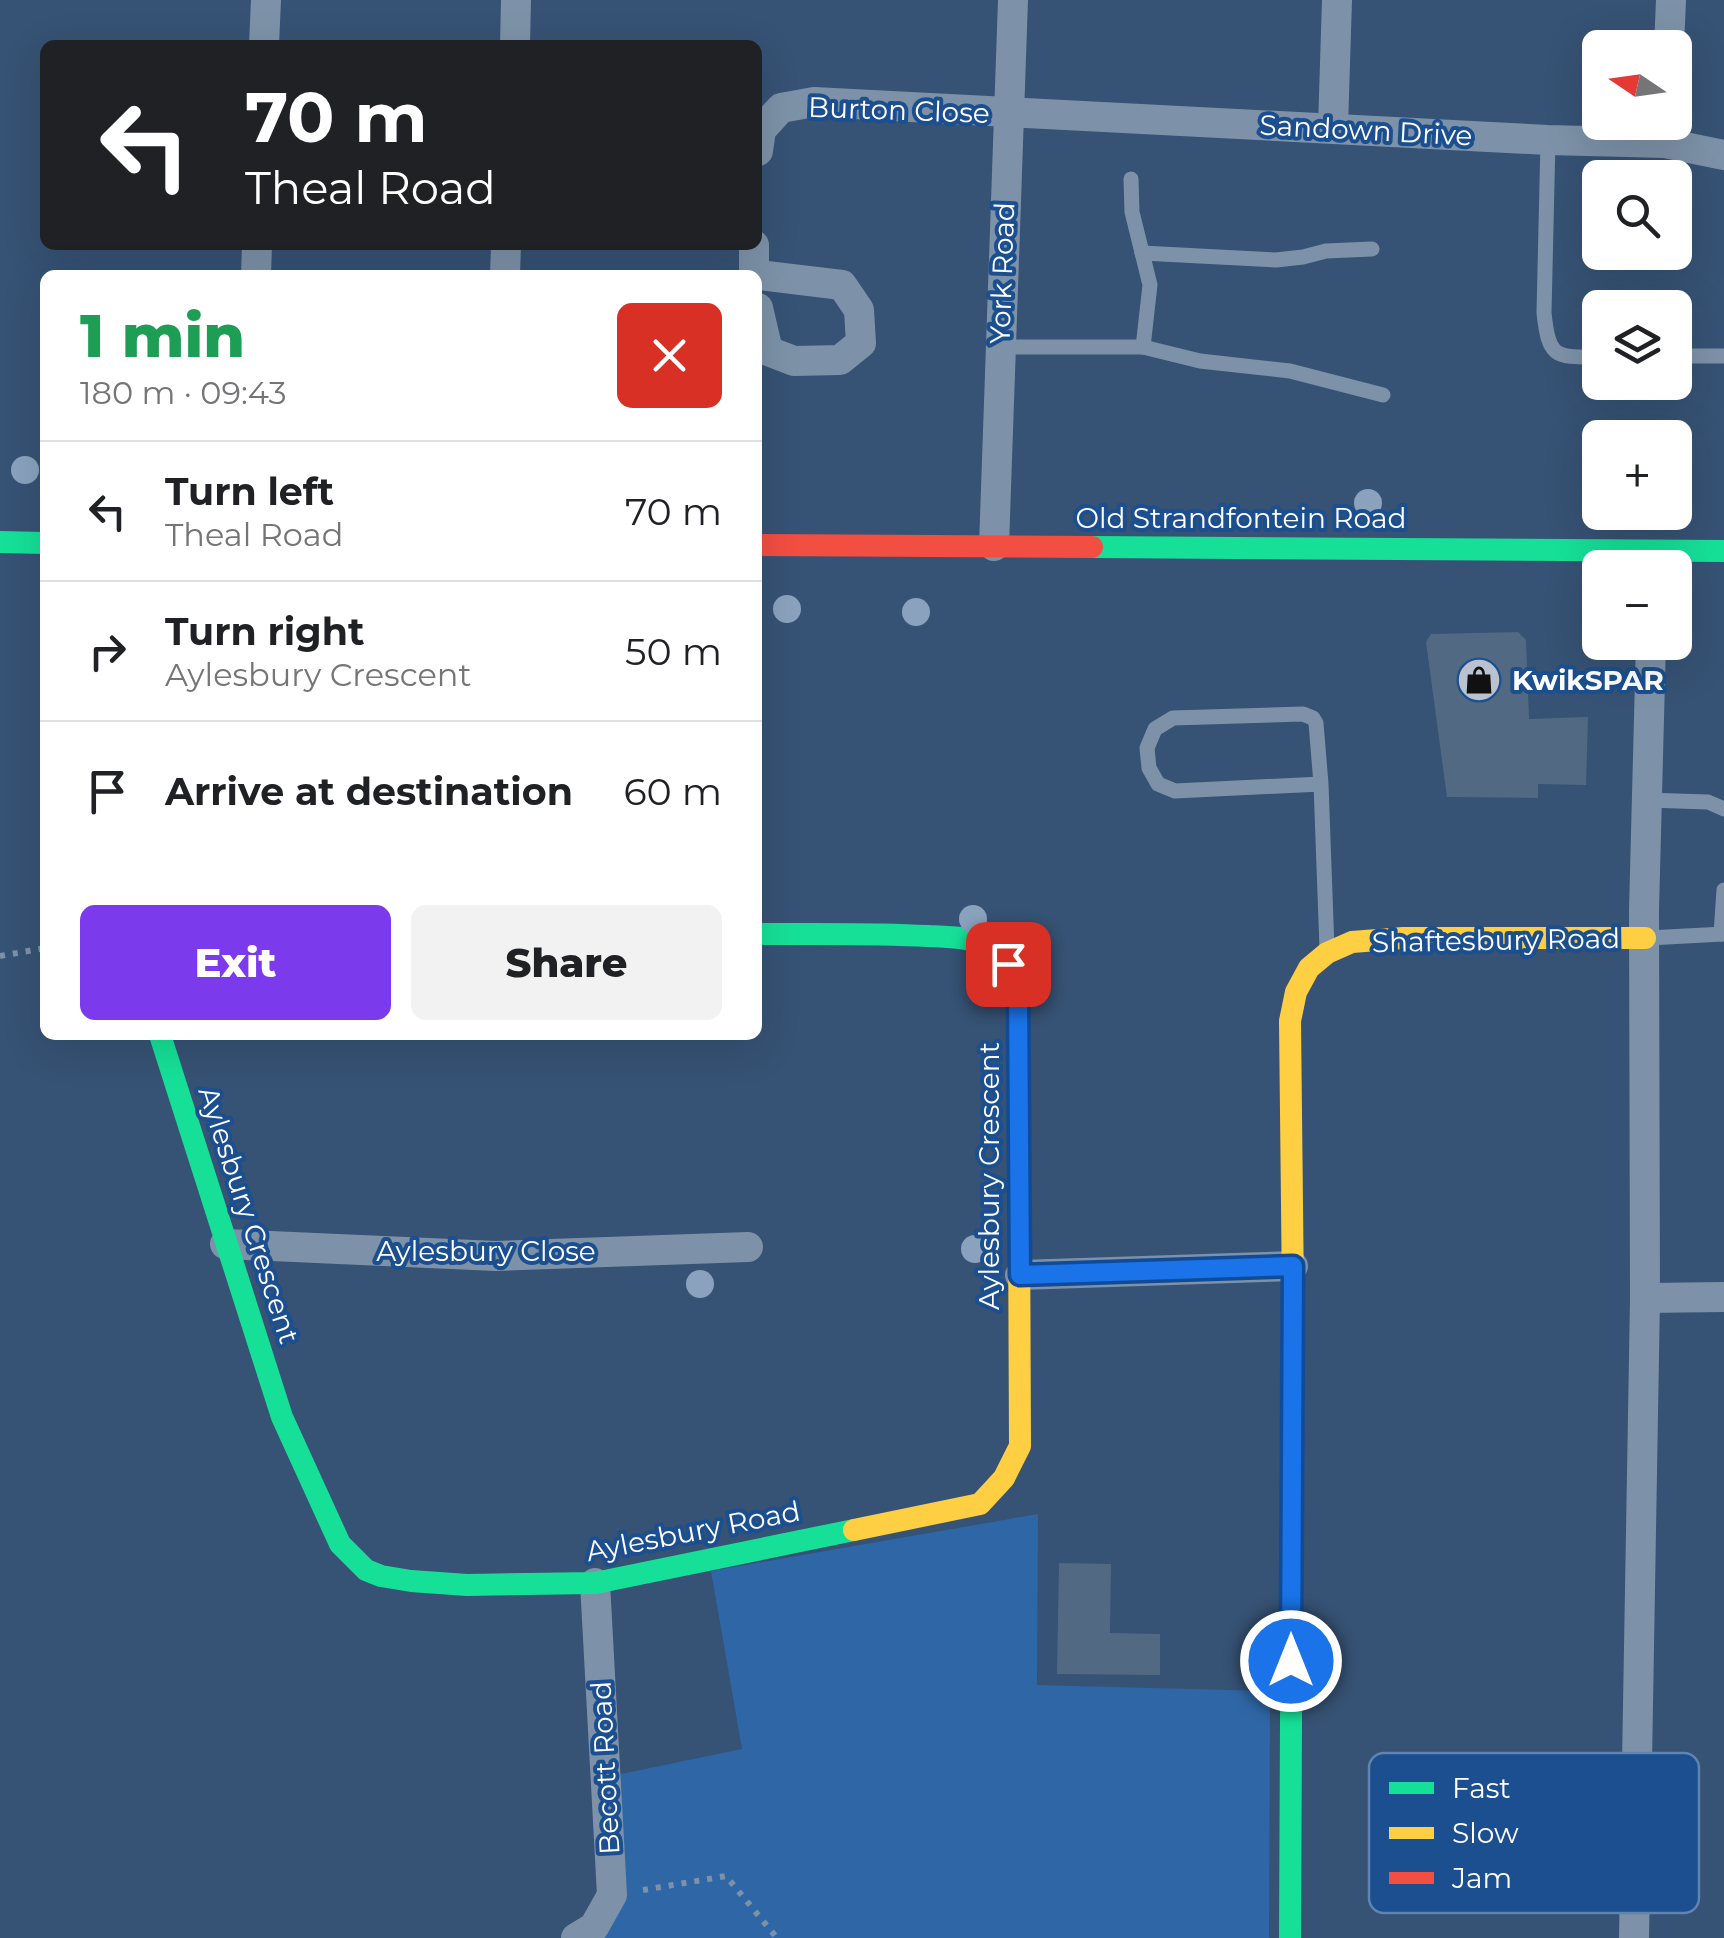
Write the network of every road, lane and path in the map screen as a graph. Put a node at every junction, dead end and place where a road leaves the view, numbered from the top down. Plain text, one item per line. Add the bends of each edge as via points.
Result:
1 (266, 0) edge
2 (516, 0) edge
3 (1013, 0) edge
4 (1337, 0) edge
5 (1671, 0) edge
6 (1670, 30) edge
7 (264, 40) edge
8 (514, 40) edge
9 (1008, 114) junction
10 (1333, 127) junction
11 (762, 129) edge
12 (1582, 138) edge
13 (1548, 140) junction
14 (1685, 140) edge
15 (1724, 154) edge
16 (1131, 179) dead end
17 (1372, 249) dead end
18 (1142, 254) junction
19 (762, 276) edge
20 (762, 325) edge
21 (1144, 347) junction
22 (999, 348) junction
23 (1692, 356) edge
24 (1724, 356) edge
25 (1582, 357) edge
26 (1383, 395) dead end
27 (0, 542) edge
28 (40, 543) edge
29 (762, 546) edge
30 (994, 546) junction
31 (1724, 551) edge
32 (1692, 555) edge
33 (1582, 558) edge
34 (1651, 660) edge
35 (1321, 784) junction
36 (1647, 800) junction
37 (1724, 809) edge
38 (1724, 890) edge
39 (762, 934) edge
40 (1723, 934) edge
41 (1645, 938) junction
42 (40, 949) edge
43 (1327, 953) junction
44 (0, 956) edge
45 (162, 1040) edge
46 (225, 1244) junction
47 (748, 1247) dead end
48 (1293, 1266) junction
49 (1020, 1275) junction
50 (1724, 1297) edge
51 (1644, 1298) junction
52 (1012, 1467) joint
53 (366, 1570) joint
54 (595, 1583) junction
55 (1637, 1753) edge
56 (612, 1896) junction
57 (1634, 1913) edge
58 (576, 1938) edge
59 (777, 1938) edge
60 (1290, 1938) edge
61 (1634, 1938) edge

1 - 7 street
2 - 8 street
3 - 9 street, York Road
4 - 10 street
5 - 6 street
9 - 10 street, Sandown Drive
9 - 11 street, Burton Close via 814,102 782,108
9 - 22 street, York Road
10 - 13 street, Sandown Drive
12 - 13 street, Sandown Drive
13 - 25 lane via 1547,342 1556,352
14 - 15 street, Sandown Drive
16 - 18 lane
17 - 18 lane via 1276,260
18 - 21 lane via 1150,285
19 - 20 street via 842,285 859,310 861,343 840,360 794,361 768,351
21 - 22 lane
21 - 26 lane via 1290,371
22 - 30 street, York Road
23 - 24 lane
27 - 28 street
29 - 30 street, Old Strandfontein Road
30 - 33 street, Old Strandfontein Road
31 - 32 street, Old Strandfontein Road
34 - 36 street, Shaftesbury Road
35 - 35 lane via 1176,790 1158,784 1147,748 1155,729 1173,718 1304,714 1316,723
35 - 43 lane
36 - 37 lane via 1708,802
36 - 41 street, Shaftesbury Road
38 - 40 lane
39 - 49 street, Aylesbury Crescent via 954,937 987,944 1008,964 1018,991
40 - 41 lane
41 - 43 street, Shaftesbury Road via 1403,938 1352,942
41 - 51 street, Shaftesbury Road
42 - 44 path
43 - 48 street via 1308,968 1290,1021
45 - 46 street, Aylesbury Crescent
46 - 47 street, Aylesbury Close via 496,1256
46 - 53 street, Aylesbury Crescent via 282,1417 340,1544
48 - 49 street
48 - 60 street
49 - 52 street, Aylesbury Crescent via 1020,1446
50 - 51 street
51 - 55 street, Shaftesbury Road
52 - 54 street, Aylesbury Road via 980,1504
53 - 54 street, Aylesbury Road via 448,1584
54 - 56 street, Becott Road
56 - 58 street, Becott Road via 594,1926
56 - 59 path via 726,1876
57 - 61 street, Shaftesbury Road

